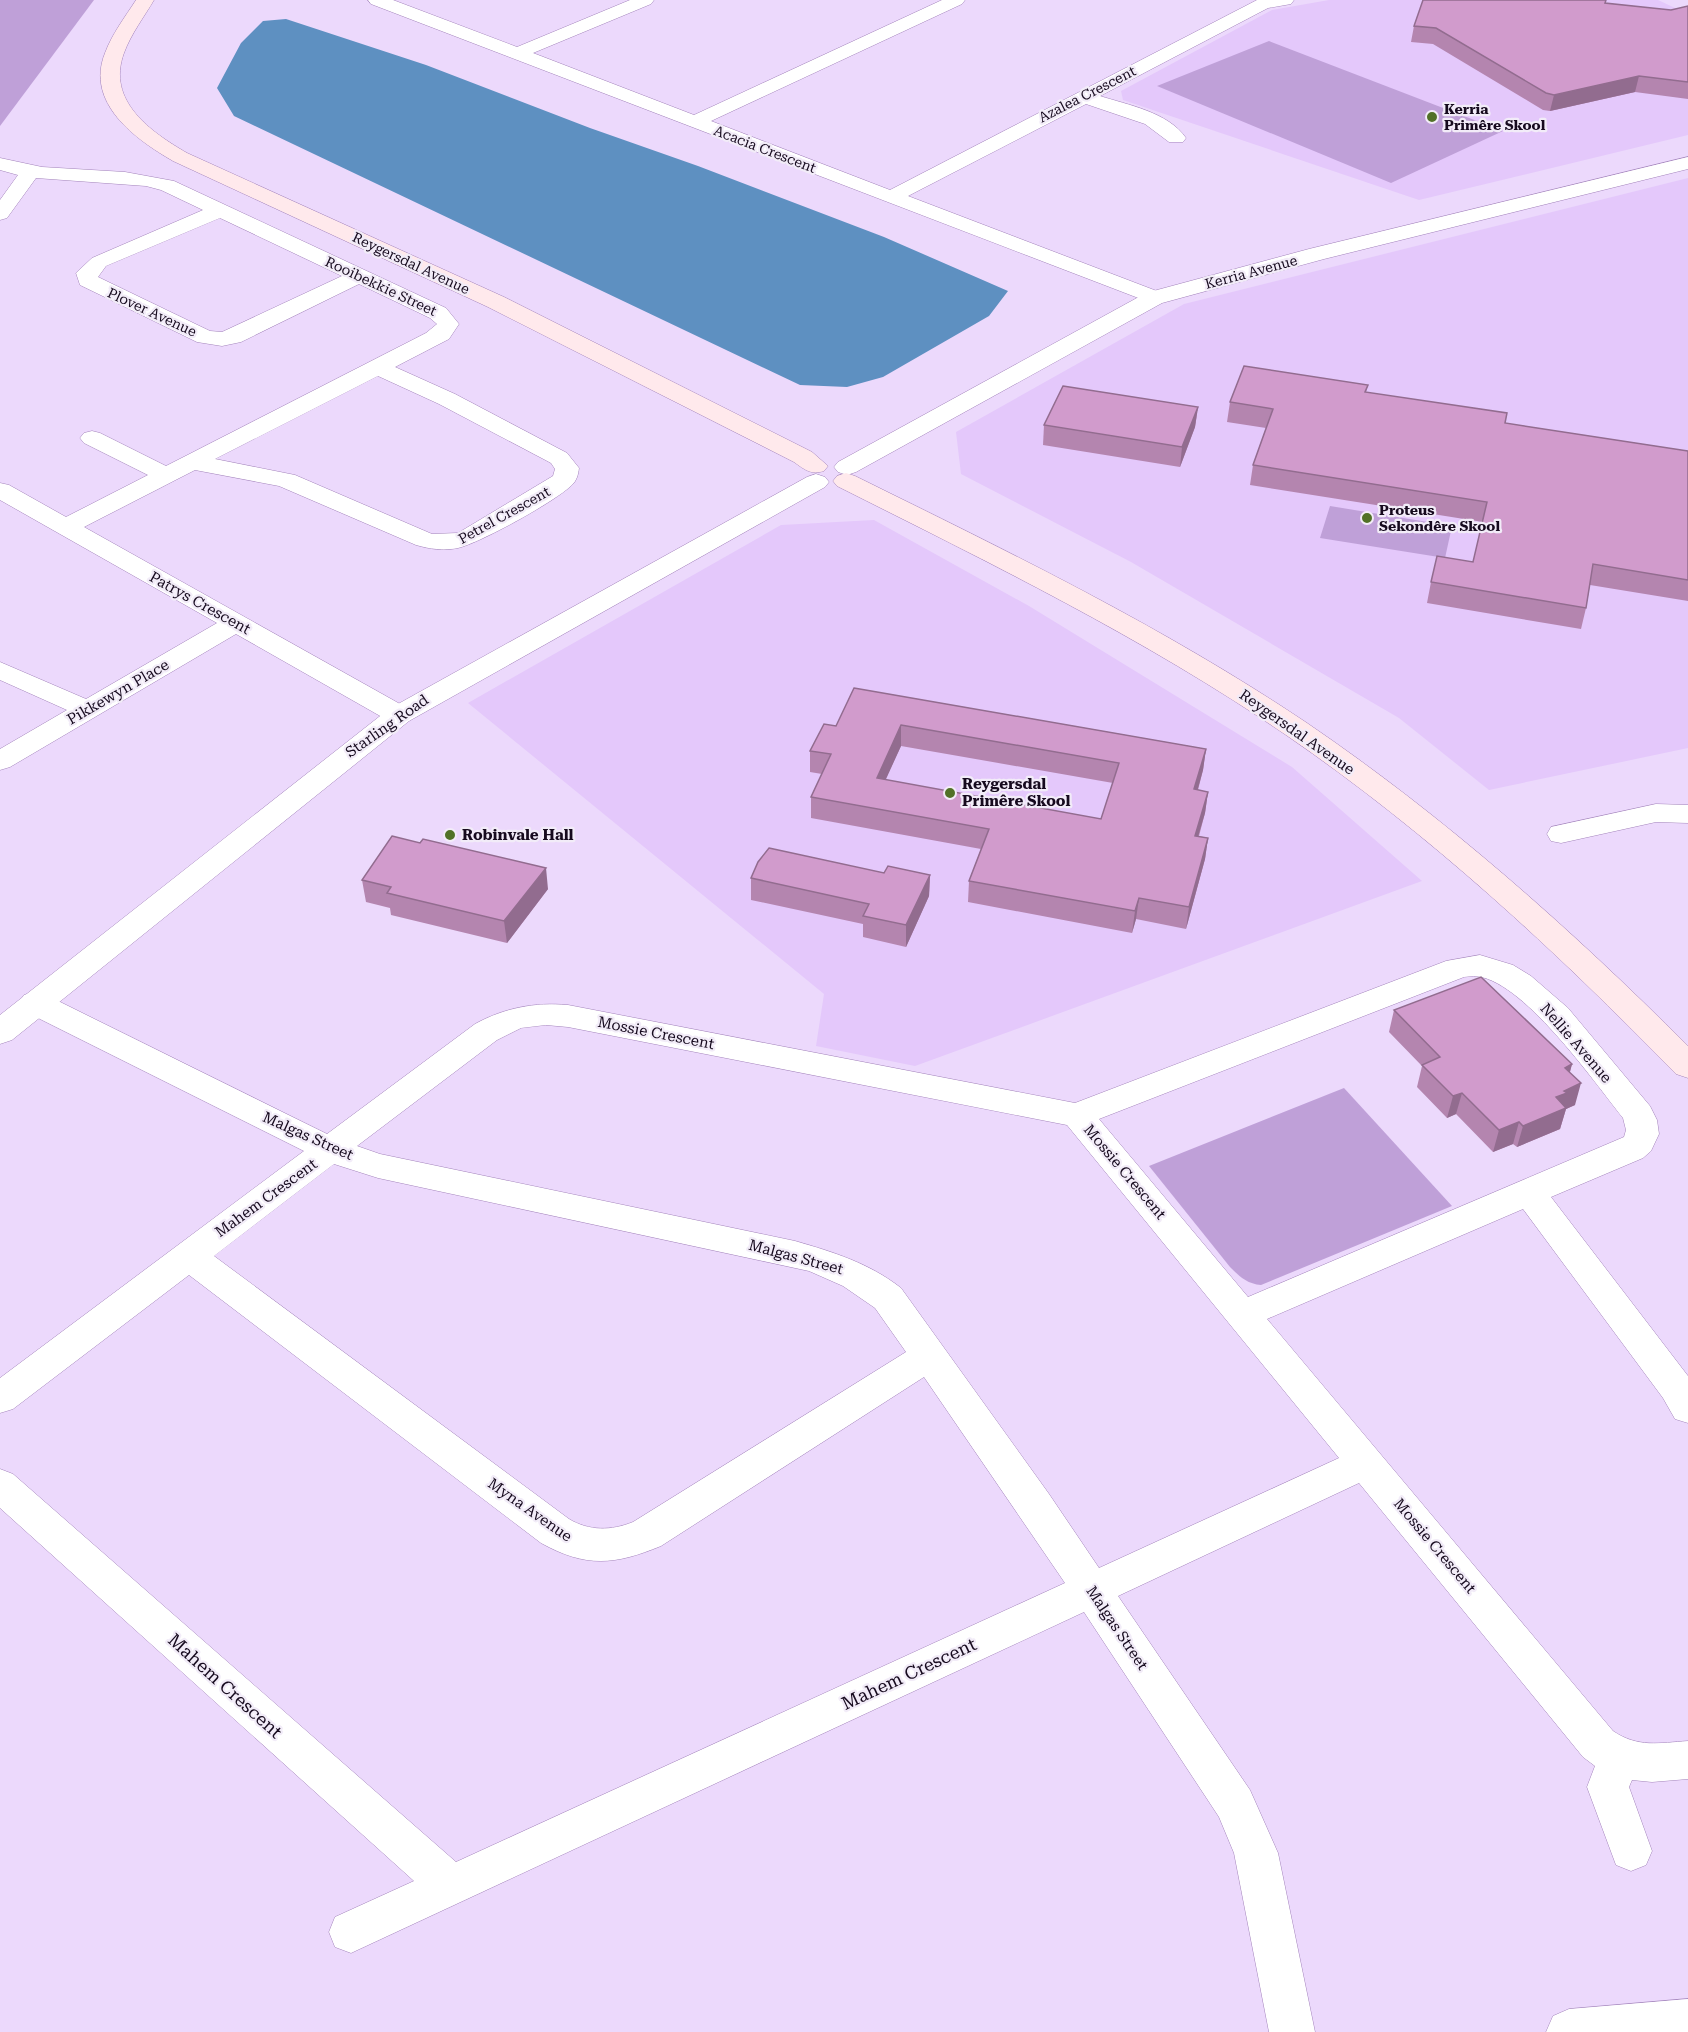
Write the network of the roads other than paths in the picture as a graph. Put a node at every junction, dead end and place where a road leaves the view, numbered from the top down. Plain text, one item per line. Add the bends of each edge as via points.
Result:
1 (146, 0) edge
2 (377, 0) edge
3 (645, 0) edge
4 (956, 0) edge
5 (1285, 0) edge
6 (516, 54) junction
7 (1082, 96) junction
8 (694, 122) junction
9 (1176, 138) dead end
10 (1688, 163) edge
11 (0, 164) edge
12 (29, 174) junction
13 (891, 197) junction
14 (220, 210) junction
15 (0, 214) edge
16 (359, 276) junction
17 (1154, 298) junction
18 (378, 367) junction
19 (92, 438) dead end
20 (192, 462) junction
21 (815, 474) junction
22 (847, 474) junction
23 (166, 475) junction
24 (0, 490) edge
25 (65, 527) junction
26 (236, 623) junction
27 (0, 670) edge
28 (88, 710) junction
29 (399, 715) junction
30 (0, 761) edge
31 (1684, 818) edge
32 (1561, 834) dead end
33 (35, 1004) junction
34 (0, 1032) edge
35 (1688, 1066) edge
36 (1077, 1115) junction
37 (330, 1150) junction
38 (1528, 1193) junction
39 (188, 1255) junction
40 (1244, 1314) junction
41 (929, 1356) junction
42 (0, 1398) edge
43 (1688, 1408) edge
44 (1366, 1463) junction
45 (0, 1485) edge
46 (1091, 1590) junction
47 (1618, 1758) junction
48 (1688, 1760) edge
49 (1631, 1851) dead end
50 (452, 1886) junction
51 (351, 1932) dead end
52 (1688, 2022) edge
53 (1292, 2032) edge
54 (1569, 2032) edge

1 - 21 main road, Reygersdal Avenue via 118,44 110,74 111,88 123,114 149,138 180,157 496,302 803,458
2 - 6 street, Acacia Crescent
3 - 6 street
4 - 8 street
5 - 7 street, Azalea Crescent via 1263,4
6 - 8 street, Acacia Crescent
7 - 9 street via 1152,120
7 - 13 street, Azalea Crescent
8 - 13 street, Acacia Crescent
10 - 17 street, Kerria Avenue
11 - 12 street, Rooibekkie Street
12 - 14 street, Rooibekkie Street via 152,181
12 - 15 street
13 - 17 street, Acacia Crescent
14 - 16 street, Rooibekkie Street
14 - 16 street, Plover Avenue via 99,262 87,273 88,280 205,337 222,339
16 - 18 street, Rooibekkie Street via 438,313 448,324 441,334
17 - 22 street, Kerria Avenue
18 - 20 street, Rooibekkie Street
18 - 20 street, Petrel Crescent via 559,458 567,468 565,479 467,538 439,543 285,480
19 - 23 street
20 - 23 street, Rooibekkie Street
21 - 22 main road via 828,485
21 - 29 street, Starling Road
22 - 35 main road, Reygersdal Avenue via 1119,621 1299,731 1427,826 1527,910
23 - 25 street, Rooibekkie Street
24 - 25 street, Patrys Crescent
25 - 26 street, Patrys Crescent
26 - 28 street, Pikkewyn Place
26 - 29 street, Patrys Crescent
27 - 28 street
28 - 30 street, Pikkewyn Place
29 - 33 street, Starling Road
31 - 32 street via 1656,813
33 - 34 street, Starling Road
33 - 37 street, Malgas Street
36 - 37 street, Mossie Crescent via 568,1016 541,1014 517,1017 486,1032
36 - 38 street, Nellie Avenue via 1457,968 1479,965 1510,976 1562,1023 1638,1114 1642,1125 1640,1144
36 - 40 street, Mossie Crescent
37 - 39 street, Mahem Crescent
37 - 41 street, Malgas Street via 378,1166 839,1267 872,1284 888,1298
38 - 40 street, Nellie Avenue
38 - 43 street
39 - 41 street, Myna Avenue via 555,1531 595,1547 630,1542 647,1534
39 - 42 street, Mahem Crescent
40 - 44 street, Mossie Crescent
41 - 46 street, Malgas Street
44 - 46 street, Mahem Crescent
44 - 47 street, Mossie Crescent via 1598,1744
45 - 50 street, Mahem Crescent
46 - 50 street, Mahem Crescent
46 - 53 street, Malgas Street via 1235,1804 1247,1828 1256,1853
47 - 48 street, Mossie Crescent via 1643,1764
47 - 49 street via 1608,1787
50 - 51 street, Mahem Crescent
52 - 54 street

